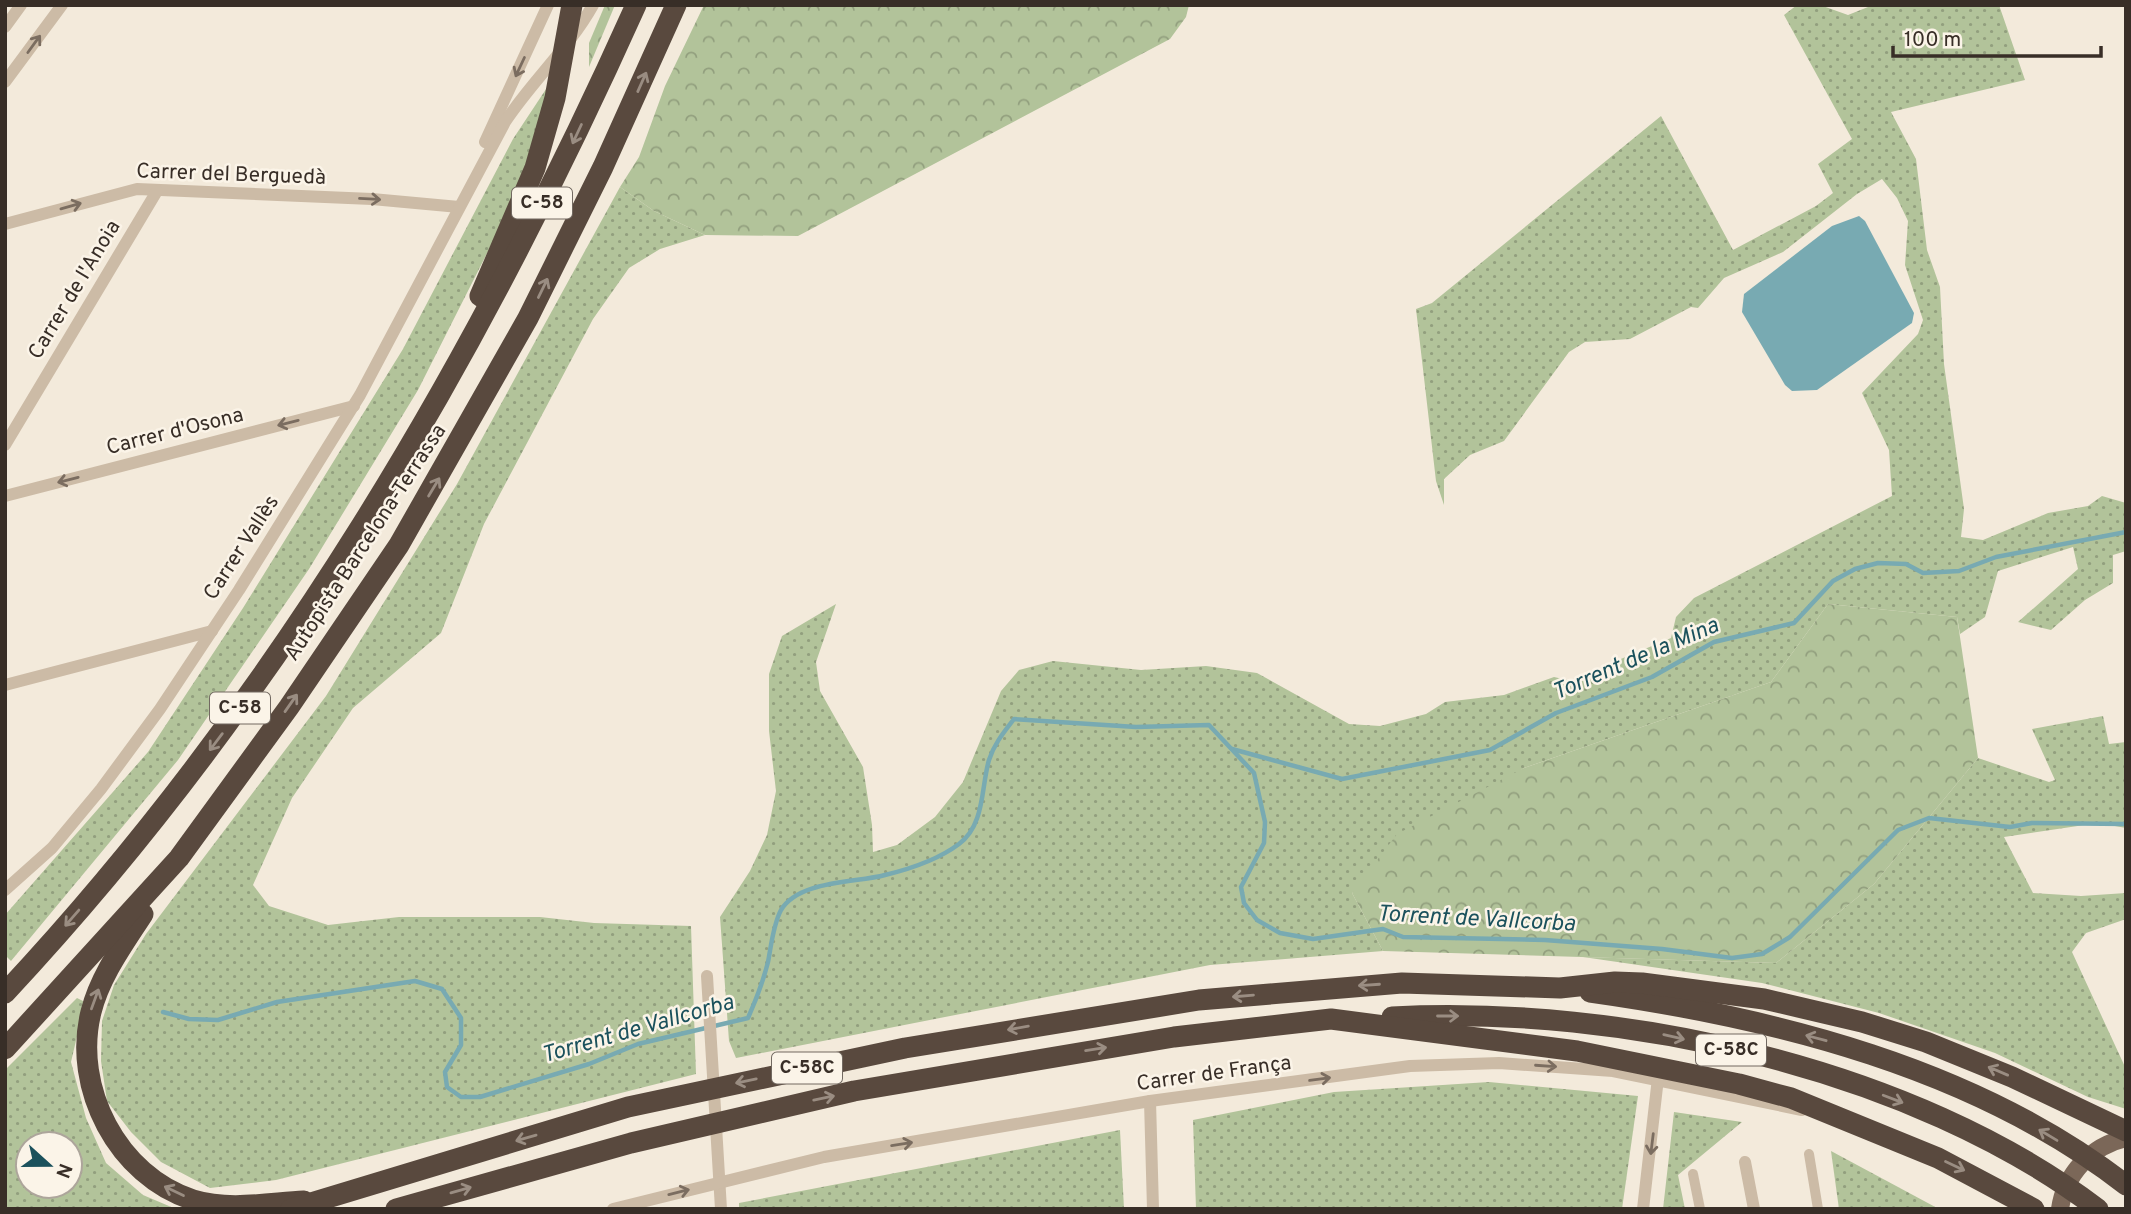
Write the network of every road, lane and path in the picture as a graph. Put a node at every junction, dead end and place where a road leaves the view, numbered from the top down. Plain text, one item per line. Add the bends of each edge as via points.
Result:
1 (21, 5) edge
2 (62, 5) edge
3 (548, 5) edge
4 (572, 5) edge
5 (593, 5) edge
6 (636, 5) edge
7 (676, 5) edge
8 (5, 27) edge
9 (566, 44) junction
10 (5, 82) edge
11 (157, 191) junction
12 (461, 201) junction
13 (5, 224) edge
14 (438, 396) junction
15 (354, 406) junction
16 (5, 446) edge
17 (5, 496) edge
18 (212, 631) junction
19 (5, 685) edge
20 (179, 858) junction
21 (5, 890) edge
22 (707, 976) dead end
23 (1560, 988) junction
24 (5, 992) edge
25 (1331, 1020) junction
26 (5, 1049) edge
27 (1658, 1078) junction
28 (1150, 1101) junction
29 (1824, 1113) junction
30 (2117, 1137) edge
31 (2126, 1138) edge
32 (1809, 1154) dead end
33 (1745, 1162) dead end
34 (1693, 1174) dead end
35 (719, 1182) junction
36 (2126, 1185) edge
37 (313, 1200) junction
38 (291, 1209) edge
39 (396, 1209) edge
40 (613, 1209) edge
41 (721, 1209) edge
42 (1153, 1209) edge
43 (1643, 1209) edge
44 (1700, 1209) edge
45 (1755, 1209) edge
46 (1818, 1209) edge
47 (2034, 1209) edge
48 (2060, 1209) edge
49 (2098, 1209) edge

1 - 8 street
10 -> 2 street
3 -> 12 street, Carrer Vallès
4 - 9 highway
5 - 9 street, Carrer Vallès
6 -> 14 highway, Autopista Barcelona-Terrassa / C-58 via 561,169
20 -> 7 highway, Autopista Barcelona-Terrassa / C-58 via 399,545 468,429 603,167
9 - 12 street, Carrer Vallès via 524,93
9 - 14 highway via 535,168
11 -> 12 street, Carrer del Berguedà
13 -> 11 street, Carrer del Berguedà via 120,192
11 - 16 street, Carrer de l'Anoia
12 - 15 street, Carrer Vallès
14 -> 24 highway, Autopista Barcelona-Terrassa / C-58 via 295,632 216,742 130,852
15 -> 17 street, Carrer d'Osona
15 - 18 street, Carrer Vallès
18 - 19 street
18 - 21 street, Carrer Vallès via 101,789 52,848
20 - 26 highway, Autopista Barcelona-Terrassa / C-58
37 -> 20 highway via 234,1206 194,1200 146,1174 111,1135 101,1114 88,1070 86,1040 91,1012 110,965
22 - 35 street
30 -> 23 highway via 1979,1063 1851,1019 1764,999 1642,983
36 -> 23 highway, C-58C via 2035,1127 1974,1096 1853,1048 1728,1016
23 -> 37 highway, C-58C via 1402,983 1199,1000 1025,1027 628,1107
25 - 29 highway via 1618,1058 1791,1098
39 -> 25 highway, C-58C via 631,1143 855,1091 1174,1037
25 -> 49 highway, C-58C via 1487,1016 1560,1020 1656,1033 1748,1054 1840,1079 1946,1119 2017,1156
28 -> 27 street, Carrer de França via 1410,1066 1499,1063
27 - 29 street, Carrer de França
27 -> 43 street
35 -> 28 street, Carrer de França via 824,1157
28 - 42 street
29 -> 47 highway via 1947,1163
30 - 31 main road
30 - 48 main road via 2082,1162 2071,1177
32 - 46 street
33 - 45 street
34 - 44 street
40 -> 35 street, Carrer de França
35 - 41 street
37 - 38 highway, C-58C

